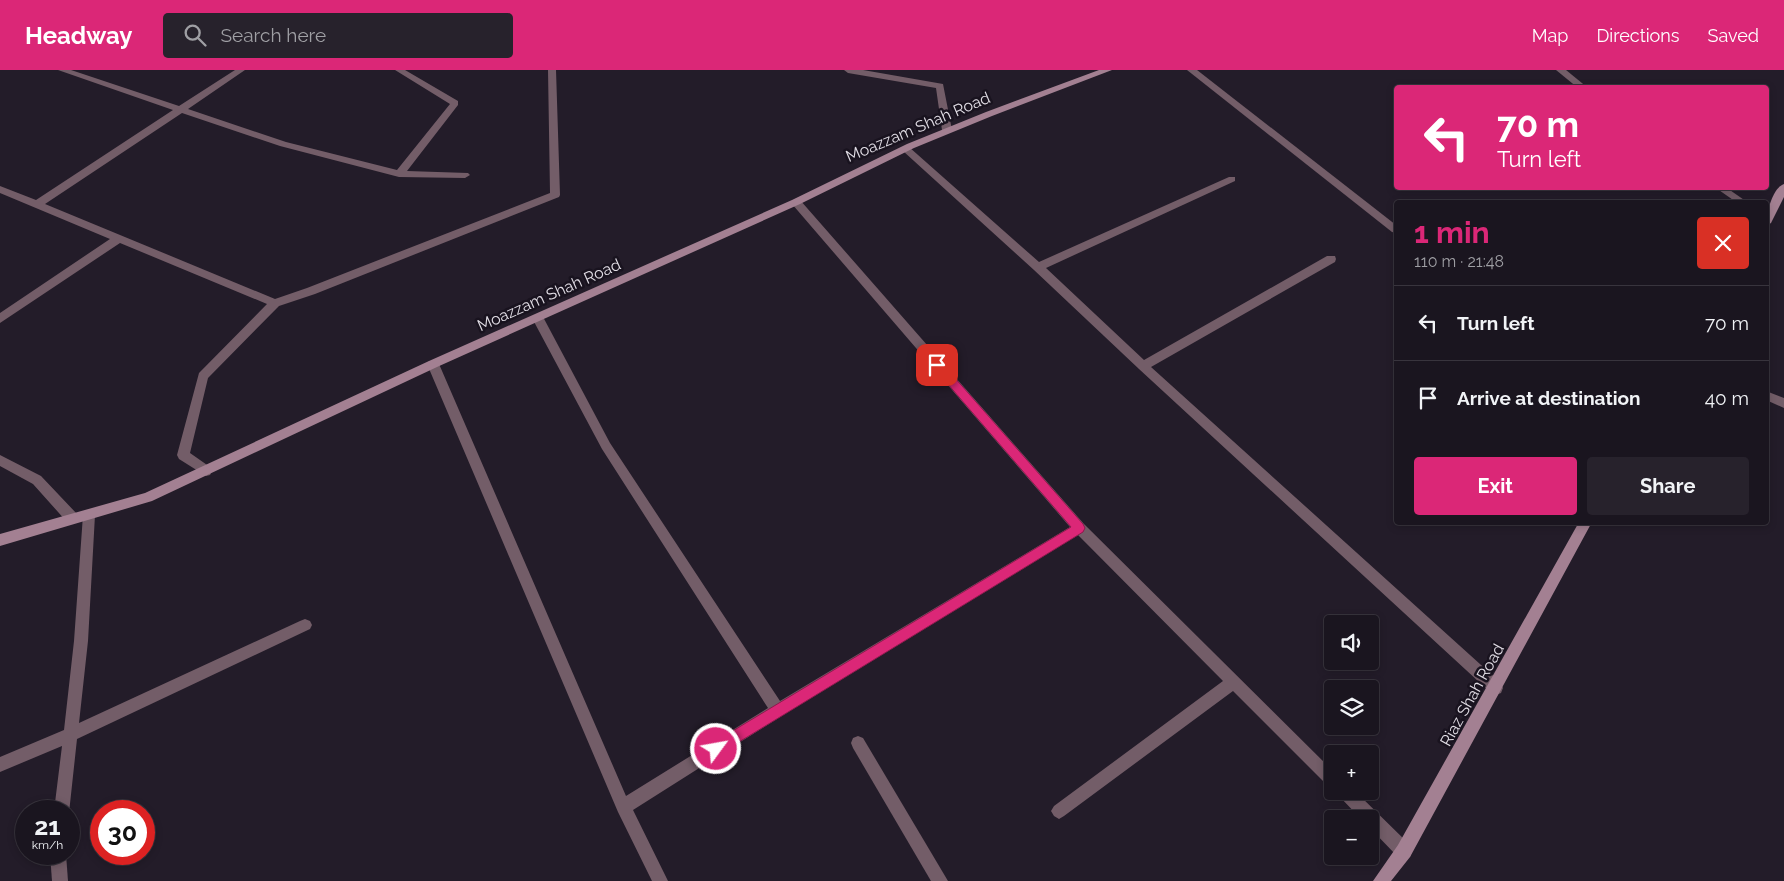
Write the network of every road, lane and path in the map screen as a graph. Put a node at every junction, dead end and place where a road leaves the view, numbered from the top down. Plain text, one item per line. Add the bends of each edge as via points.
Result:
1 (62, 70) edge
2 (241, 70) edge
3 (399, 70) edge
4 (552, 70) edge
5 (848, 70) edge
6 (1108, 70) edge
7 (1191, 70) edge
8 (1560, 70) edge
9 (1580, 85) edge
10 (181, 109) junction
11 (947, 130) junction
12 (906, 149) junction
13 (399, 174) junction
14 (465, 175) dead end
15 (1232, 179) dead end
16 (1784, 187) edge
17 (0, 189) edge
18 (1724, 190) edge
19 (1739, 200) edge
20 (796, 202) junction
21 (37, 204) junction
22 (1769, 217) edge
23 (1394, 228) edge
24 (119, 238) junction
25 (1331, 259) dead end
26 (1038, 267) junction
27 (275, 303) junction
28 (538, 318) junction
29 (0, 319) edge
30 (434, 364) junction
31 (1143, 366) junction
32 (1769, 396) edge
33 (1784, 403) edge
34 (0, 460) edge
35 (206, 471) junction
36 (90, 515) junction
37 (72, 518) junction
38 (1584, 525) edge
39 (1079, 528) junction
40 (0, 540) edge
41 (305, 625) dead end
42 (1234, 682) junction
43 (1496, 688) junction
44 (778, 710) junction
45 (70, 735) junction
46 (858, 743) dead end
47 (0, 765) edge
48 (1324, 772) edge
49 (63, 800) edge
50 (1353, 800) edge
51 (623, 807) junction
52 (1059, 811) dead end
53 (1404, 851) junction
54 (59, 865) edge
55 (60, 881) edge
56 (660, 881) edge
57 (940, 881) edge
58 (1381, 881) edge

1 - 10 street
2 - 10 street
3 - 13 street via 455,103
4 - 27 street via 555,195
5 - 11 street via 940,86
6 - 11 street, Moazzam Shah Road
7 - 23 street
8 - 9 street
10 - 13 street via 283,144
10 - 21 street
11 - 12 street, Moazzam Shah Road
12 - 20 street, Moazzam Shah Road via 837,179
12 - 26 street
13 - 14 street
15 - 26 street
16 - 22 street
17 - 21 street
18 - 19 street
20 - 28 street, Moazzam Shah Road
20 - 39 street
21 - 24 street
24 - 27 street
24 - 29 street
25 - 31 street
26 - 31 street
27 - 35 street via 203,376 183,455
28 - 30 street, Moazzam Shah Road
28 - 44 street via 606,446
30 - 35 street, Moazzam Shah Road
30 - 51 street
31 - 43 street
32 - 33 street
34 - 37 street via 36,480
35 - 36 street, Moazzam Shah Road via 148,497
36 - 37 street, Moazzam Shah Road
36 - 45 street
37 - 40 street, Moazzam Shah Road
38 - 43 street, Riaz Shah Road
39 - 42 street
39 - 44 street
41 - 45 street
42 - 48 street
42 - 52 street
43 - 53 street, Riaz Shah Road
44 - 51 street
45 - 47 street
45 - 49 street
46 - 57 street
50 - 53 street
51 - 56 street
53 - 58 street, Riaz Shah Road
54 - 55 street

